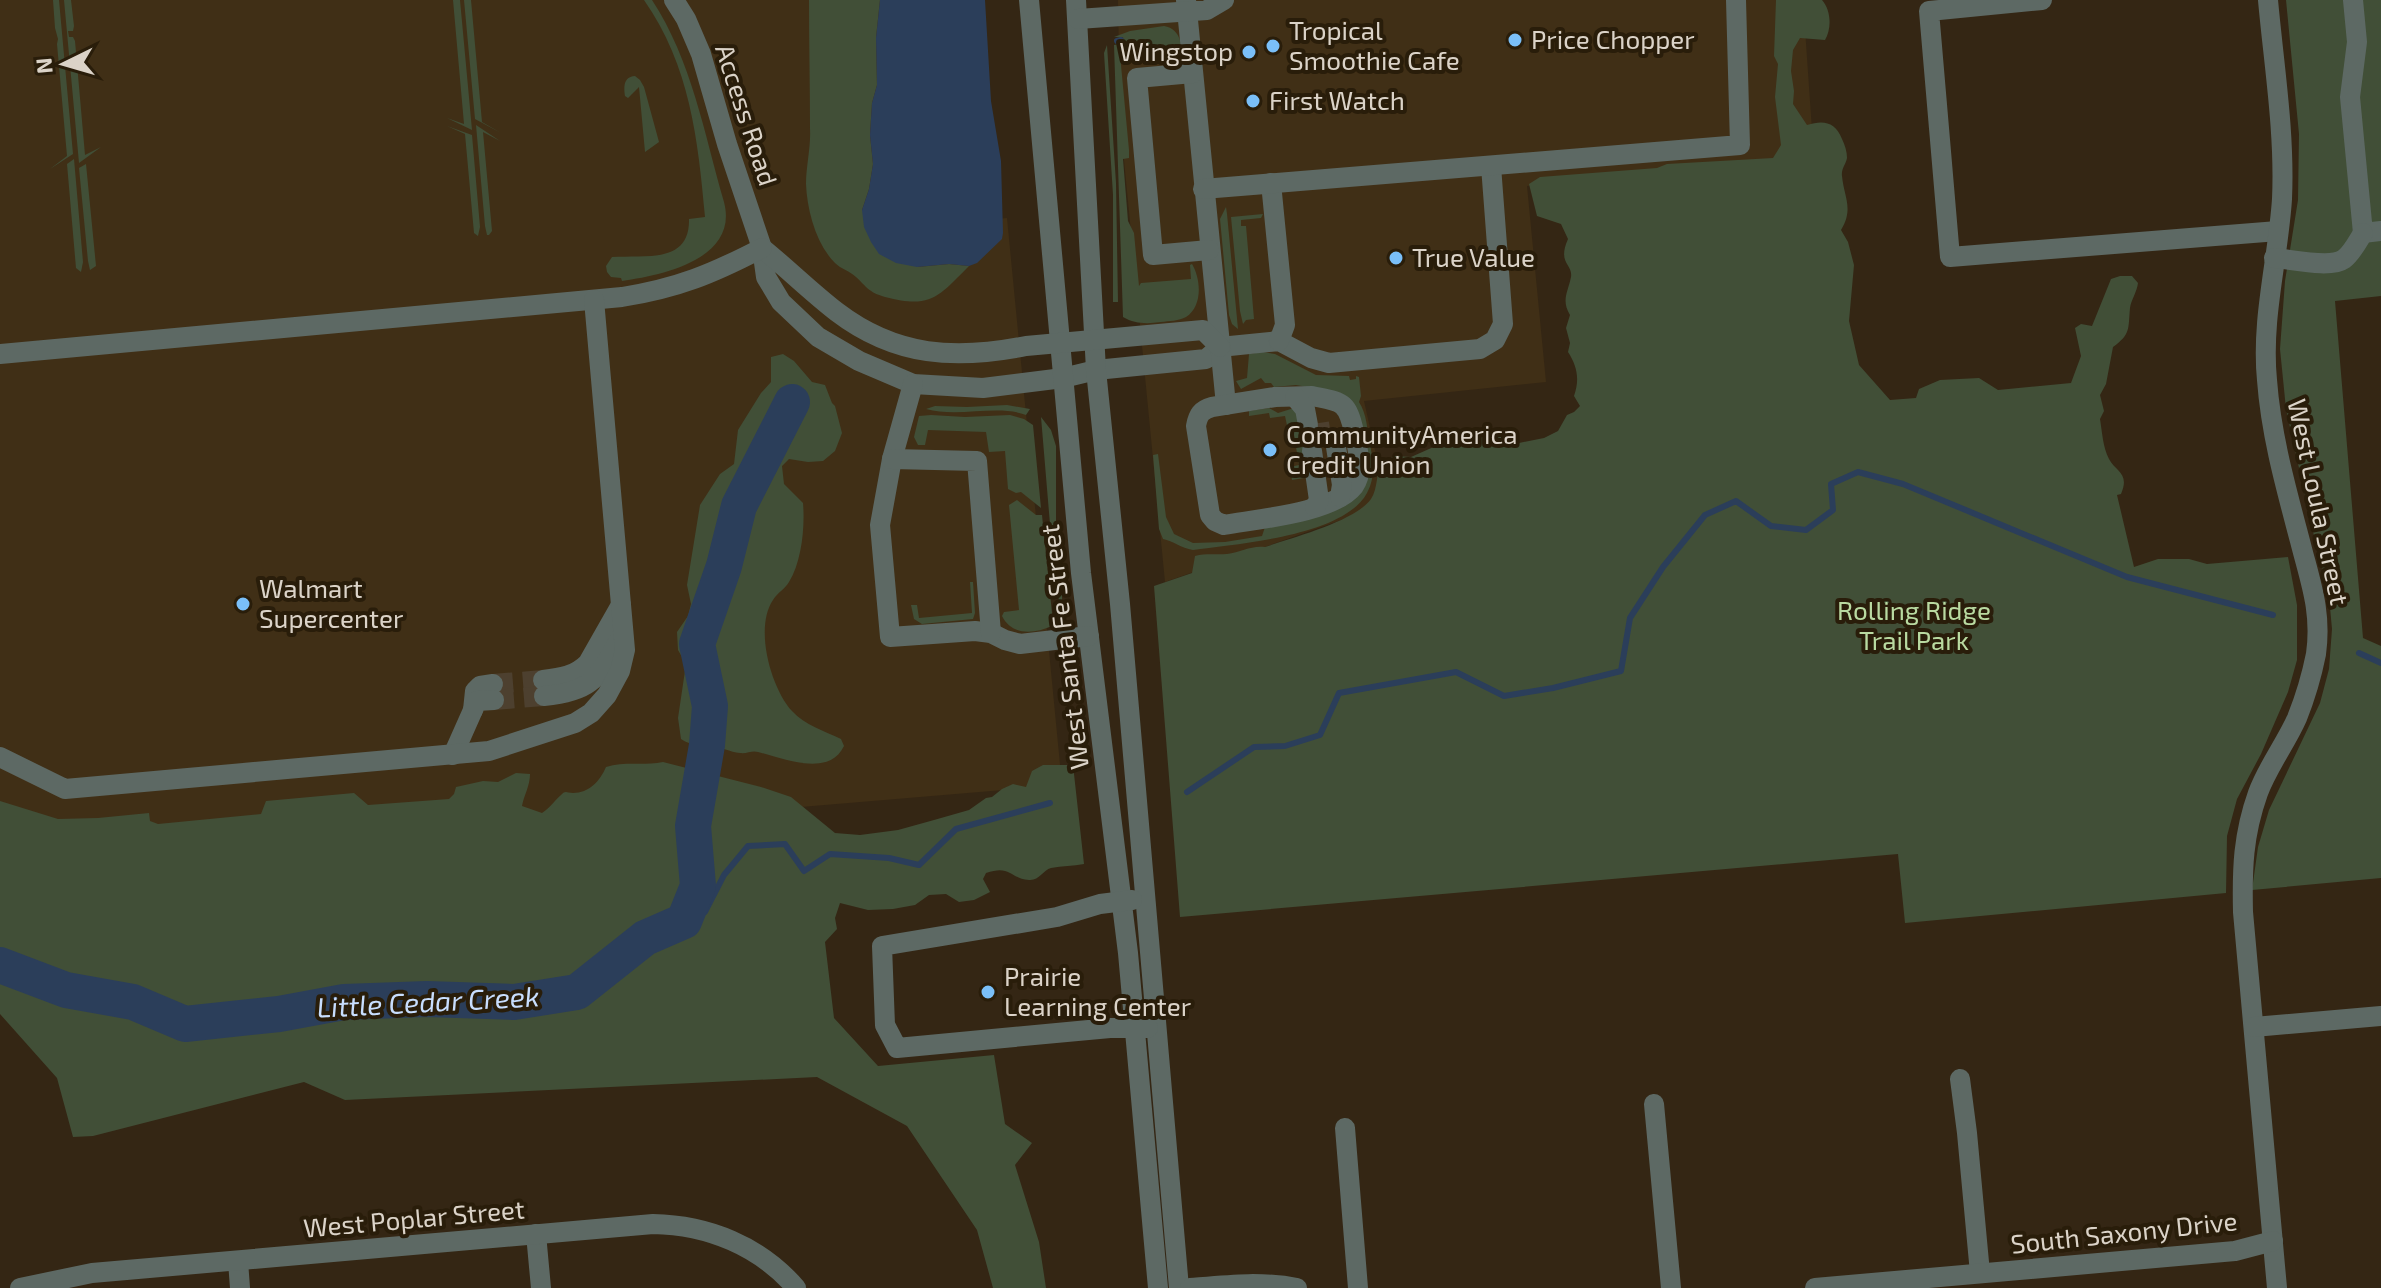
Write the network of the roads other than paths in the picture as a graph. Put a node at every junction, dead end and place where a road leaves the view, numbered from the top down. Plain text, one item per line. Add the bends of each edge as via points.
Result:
1 (674, 0) edge
2 (1029, 0) edge
3 (1224, 0) edge
4 (1736, 0) edge
5 (2042, 0) edge
6 (2268, 0) edge
7 (2353, 0) edge
8 (1187, 6) edge
9 (1077, 9) edge
10 (1193, 73) junction
11 (1491, 166) junction
12 (1271, 183) junction
13 (1203, 189) junction
14 (2278, 231) junction
15 (2372, 232) edge
16 (762, 248) junction
17 (1209, 250) junction
18 (2274, 258) junction
19 (594, 300) junction
20 (1094, 340) junction
21 (1279, 341) junction
22 (1060, 343) junction
23 (1220, 347) junction
24 (0, 354) edge
25 (1096, 370) junction
26 (1063, 378) junction
27 (913, 384) junction
28 (1306, 397) junction
29 (1226, 405) junction
30 (1319, 423) tunnel mouth
31 (1324, 449) tunnel mouth
32 (892, 459) junction
33 (1327, 503) junction
34 (621, 605) junction
35 (991, 633) junction
36 (623, 634) junction
37 (1089, 636) junction
38 (494, 692) tunnel mouth
39 (453, 755) junction
40 (0, 757) edge
41 (1145, 898) junction
42 (1121, 901) junction
43 (1152, 979) junction
44 (1130, 981) junction
45 (2381, 1016) edge
46 (1134, 1027) junction
47 (2254, 1027) junction
48 (1156, 1028) junction
49 (1960, 1079) dead end
50 (1654, 1104) dead end
51 (1345, 1128) dead end
52 (536, 1234) junction
53 (2273, 1241) junction
54 (238, 1261) junction
55 (1980, 1273) junction
56 (20, 1288) edge
57 (240, 1288) edge
58 (541, 1288) edge
59 (796, 1288) edge
60 (1158, 1288) edge
61 (1179, 1288) edge
62 (1190, 1288) edge
63 (1297, 1288) edge
64 (1358, 1288) edge
65 (1671, 1288) edge
66 (1815, 1288) edge
67 (2277, 1288) edge

1 - 16 street, Access Road via 701,54
2 - 22 street, West Santa Fe Street
3 - 8 street via 1207,10
4 - 11 street via 1740,145
5 - 14 street via 1929,11 1950,257
6 - 14 street, West Loula Street via 2283,153
7 - 15 street via 2357,42 2350,97
8 - 9 street
8 - 10 street
9 - 20 street, West Santa Fe Street
10 - 13 street
10 - 17 street via 1137,78 1153,255
11 - 12 street
11 - 21 street via 1503,324 1495,340 1480,349 1329,363
12 - 13 street
12 - 21 street via 1285,325
13 - 17 street
14 - 18 street, West Loula Street
15 - 18 street via 2332,264
16 - 19 street via 678,285
16 - 22 street via 840,315 904,346 962,355
16 - 27 street, Access Road via 766,277 781,302 818,337
17 - 23 street
18 - 47 street, West Loula Street via 2265,328 2267,380 2275,440 2314,587 2316,653 2297,718 2259,791 2245,838 2243,912
19 - 24 street
19 - 34 street
20 - 22 street
20 - 23 street via 1203,330
20 - 25 street, West Santa Fe Street
21 - 23 street, Access Road
22 - 26 street, West Santa Fe Street
23 - 25 street, Access Road via 1206,359
23 - 29 street
25 - 26 street, Access Road
25 - 41 street, West Santa Fe Street
26 - 27 street, Access Road via 983,388
26 - 37 street, West Santa Fe Street
27 - 32 street
28 - 29 street
28 - 30 street via 1329,412
28 - 33 street via 1339,401 1350,412 1360,466 1355,485
29 - 33 street via 1205,408 1196,426 1215,521 1224,525
31 - 33 street via 1319,500
32 - 35 street via 977,461
32 - 35 street via 880,525 890,637
34 - 36 street
34 - 36 street via 588,663 544,688 572,693 589,685
35 - 37 street via 1020,644
36 - 39 street via 620,671 591,713 489,751
37 - 42 street, West Santa Fe Street
38 - 39 street via 477,701
39 - 40 street via 65,789
41 - 42 street
41 - 43 street, West Santa Fe Street
42 - 44 street, West Santa Fe Street
42 - 46 street via 882,946 885,1025 897,1048
43 - 44 street
43 - 48 street, West Santa Fe Street
44 - 46 street, West Santa Fe Street
45 - 47 street
46 - 48 street
46 - 60 street, West Santa Fe Street
47 - 53 street, West Loula Street
48 - 61 street, West Santa Fe Street
49 - 55 street, South Saxony Drive
50 - 65 street
51 - 64 street
52 - 54 street, West Poplar Street
52 - 58 street
52 - 59 street, West Poplar Street via 653,1224 711,1232 743,1245
53 - 55 street, South Saxony Drive via 2235,1251
53 - 67 street, West Loula Street
54 - 56 street, West Poplar Street via 92,1273
54 - 57 street
55 - 66 street, South Saxony Drive
62 - 63 street

